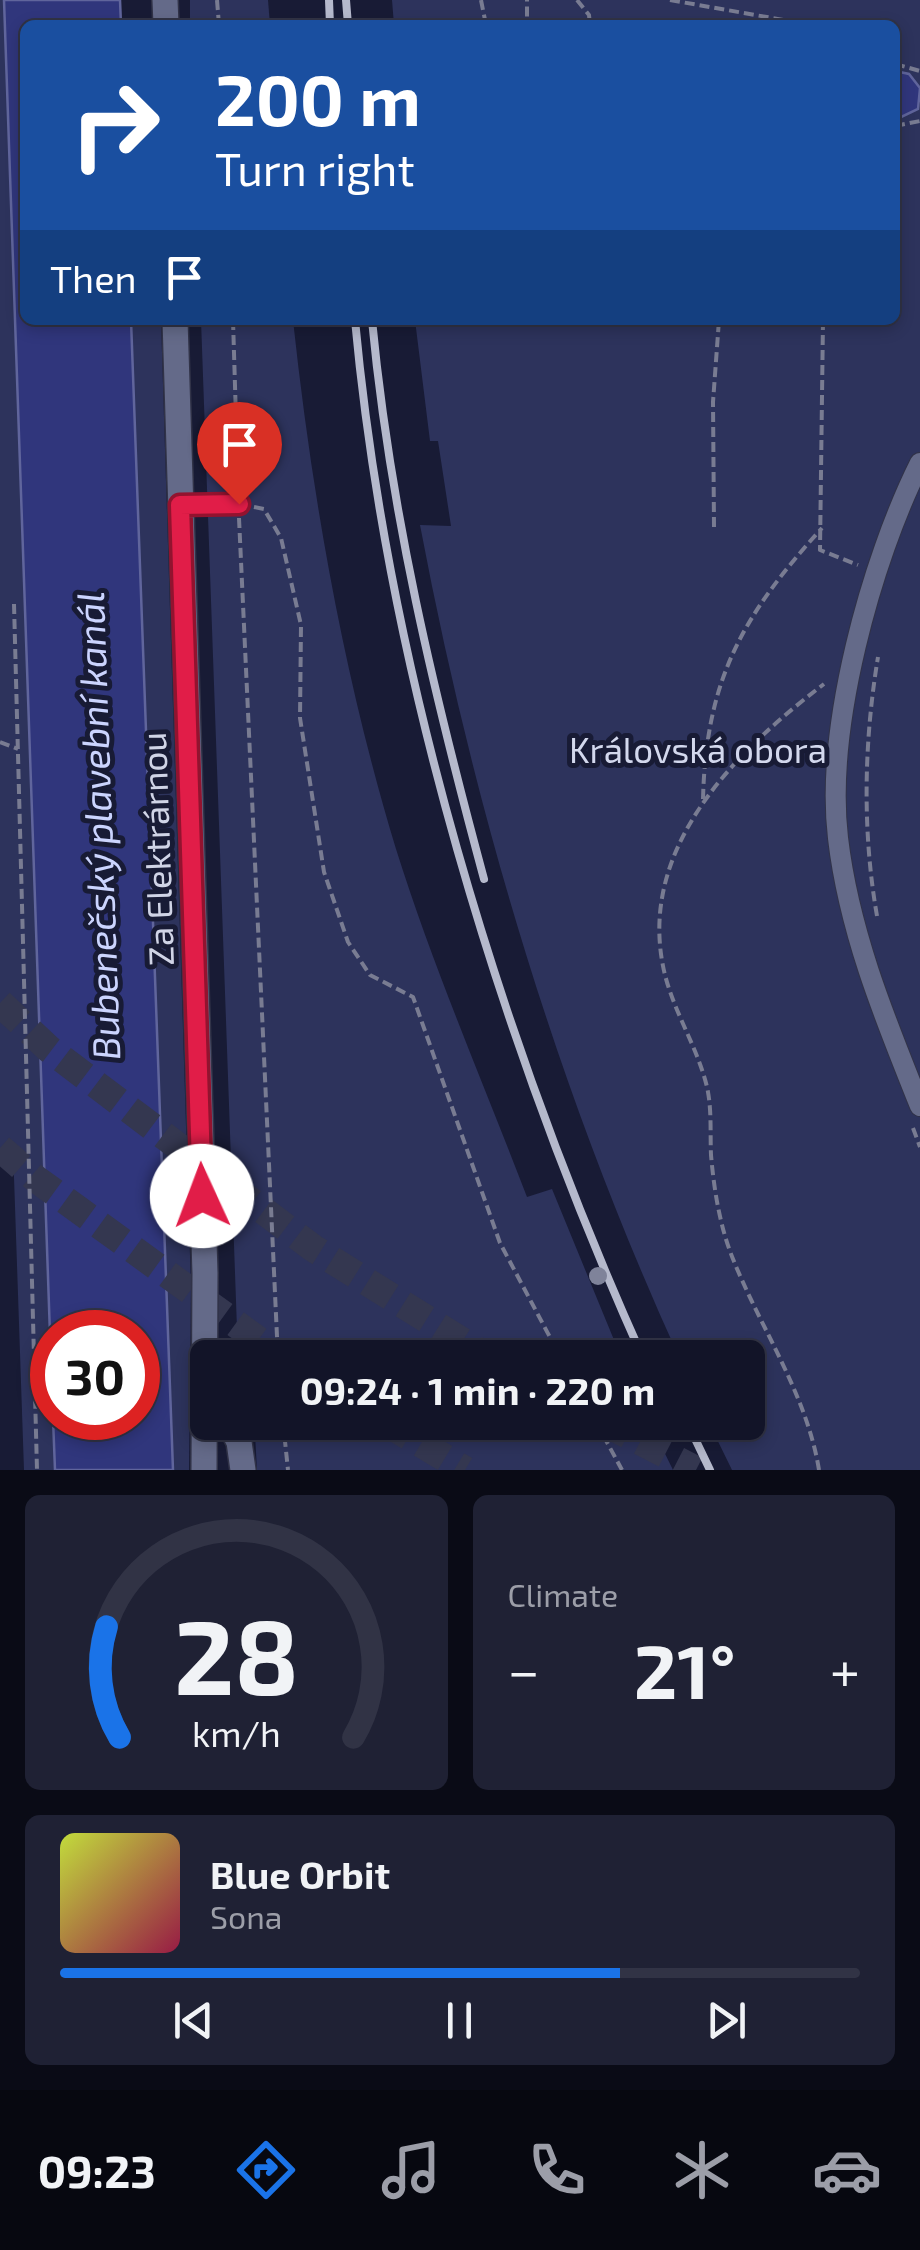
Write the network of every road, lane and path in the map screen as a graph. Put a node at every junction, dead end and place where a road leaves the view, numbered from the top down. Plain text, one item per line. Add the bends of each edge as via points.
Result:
1 (670, 0) edge
2 (763, 16) junction
3 (763, 20) edge
4 (785, 20) edge
5 (175, 325) edge
6 (233, 325) edge
7 (718, 325) edge
8 (824, 325) edge
9 (920, 463) edge
10 (239, 504) junction
11 (180, 505) junction
12 (714, 527) dead end
13 (822, 528) junction
14 (878, 572) junction
15 (14, 604) dead end
16 (879, 651) dead end
17 (850, 665) junction
18 (0, 742) edge
19 (18, 749) junction
20 (703, 800) junction
21 (878, 918) dead end
22 (920, 1106) edge
23 (206, 1340) edge
24 (277, 1340) edge
25 (551, 1340) edge
26 (205, 1440) edge
27 (238, 1440) edge
28 (285, 1440) edge
29 (606, 1440) edge
30 (37, 1470) edge
31 (204, 1470) edge
32 (243, 1470) edge
33 (288, 1470) edge
34 (622, 1470) edge
35 (820, 1470) edge

1 - 2 path
2 - 3 path
2 - 4 path
5 - 11 street, Za Elektrárnou
6 - 10 path
7 - 12 path
8 - 13 path
9 - 14 street
10 - 11 lane
10 - 24 path
10 - 25 path via 264,509 282,538 302,624 300,718 324,872 348,942 370,975 413,997 500,1243
11 - 23 street, Za Elektrárnou
13 - 14 path via 820,550
13 - 20 path via 780,574 734,645 711,717
14 - 17 street
15 - 19 path
16 - 21 path via 870,703 867,820
17 - 20 path via 745,750
17 - 22 street via 838,836 862,957
18 - 19 path
19 - 30 path
20 - 35 path via 664,889 662,963 707,1090 716,1194 732,1258 792,1386
26 - 31 street, Za Elektrárnou
27 - 32 street
28 - 33 path
29 - 34 path

